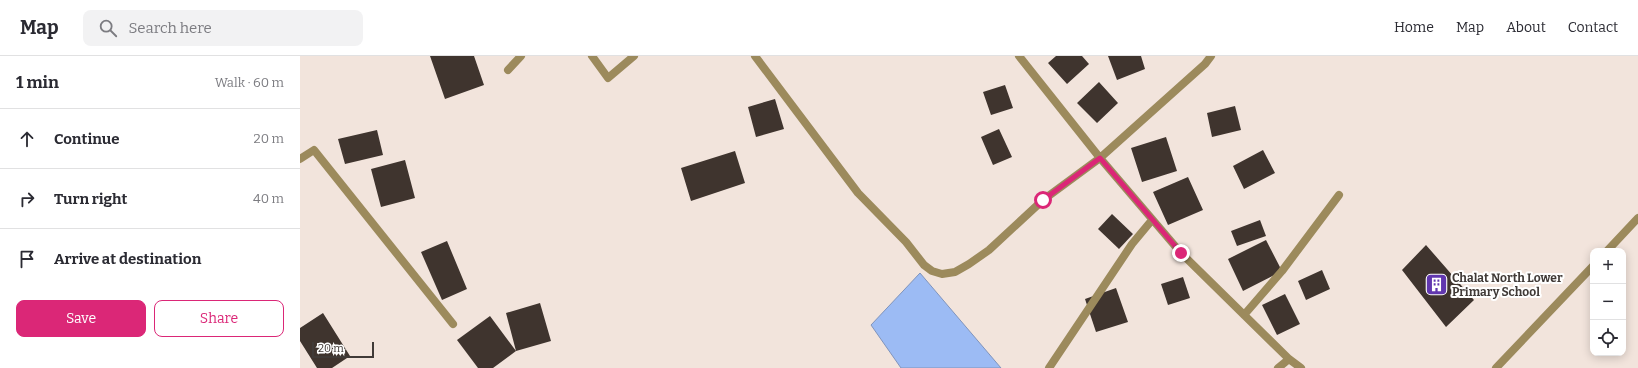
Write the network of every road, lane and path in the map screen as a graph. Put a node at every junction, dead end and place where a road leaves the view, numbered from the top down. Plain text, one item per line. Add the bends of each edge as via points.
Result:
1 (521, 56) edge
2 (592, 56) edge
3 (634, 56) edge
4 (755, 56) edge
5 (1020, 56) edge
6 (1211, 56) edge
7 (508, 70) dead end
8 (1100, 158) junction
9 (300, 159) edge
10 (1339, 195) dead end
11 (1638, 218) edge
12 (1152, 220) junction
13 (1610, 248) edge
14 (1590, 269) edge
15 (1244, 315) junction
16 (453, 324) dead end
17 (1289, 359) junction
18 (1049, 368) edge
19 (1278, 368) edge
20 (1301, 368) edge
21 (1496, 368) edge

1 - 7 street
2 - 3 street via 608,78
4 - 8 street via 858,193 906,242 924,265 942,274 955,272 989,250 1043,200
5 - 8 street
6 - 8 street
8 - 12 street
9 - 16 street via 314,150
10 - 15 street via 1282,271
11 - 13 street
12 - 15 street via 1181,253
12 - 18 street via 1132,244
14 - 21 street
15 - 17 street
17 - 19 street
17 - 20 street

